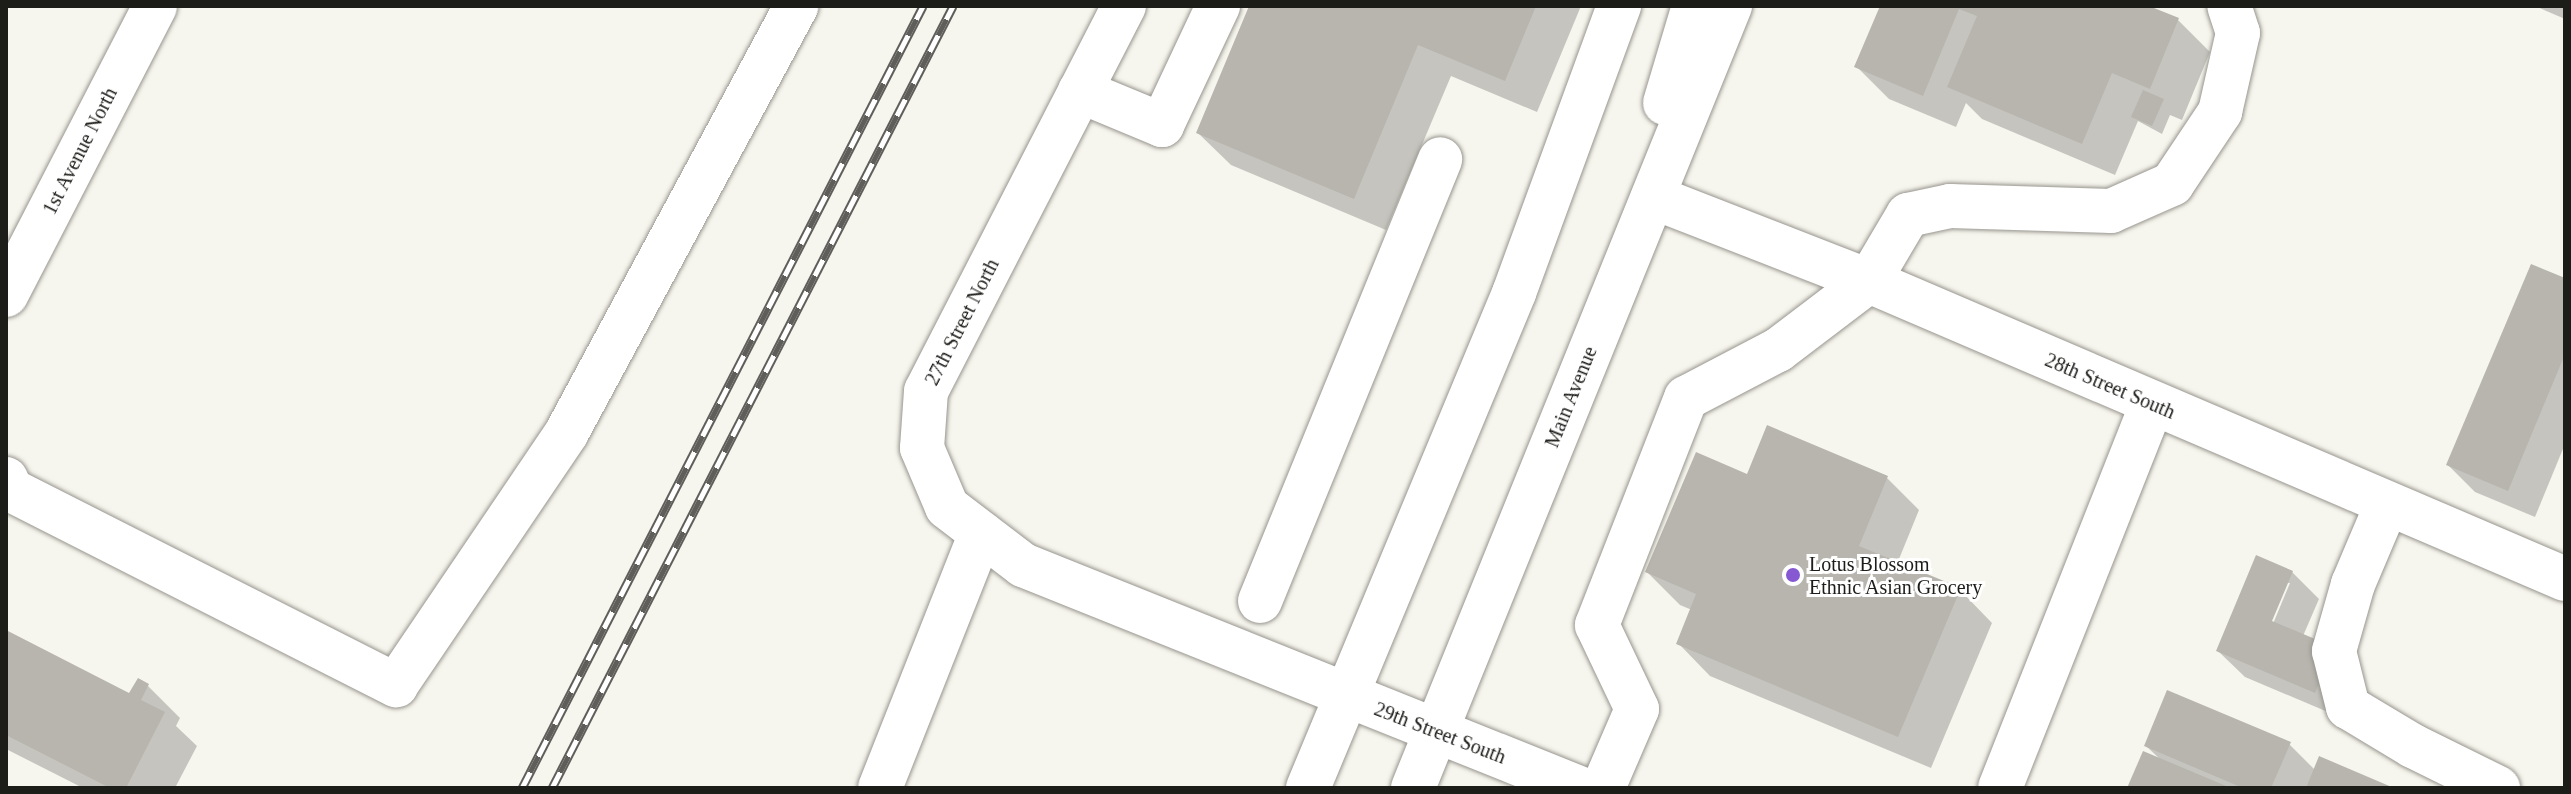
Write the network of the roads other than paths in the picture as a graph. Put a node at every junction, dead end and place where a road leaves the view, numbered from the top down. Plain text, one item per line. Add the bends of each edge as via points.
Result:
1 (155, 6) edge
2 (796, 6) edge
3 (1124, 6) edge
4 (1218, 6) edge
5 (1619, 6) edge
6 (1694, 6) edge
7 (1730, 6) edge
8 (2229, 6) edge
9 (1080, 91) junction
10 (1440, 159) dead end
11 (1653, 197) junction
12 (1619, 279) junction
13 (1869, 281) junction
14 (6, 295) edge
15 (2152, 404) junction
16 (6, 479) edge
17 (2387, 504) junction
18 (981, 533) junction
19 (2565, 579) edge
20 (1260, 601) dead end
21 (1345, 697) junction
22 (1436, 729) junction
23 (880, 788) edge
24 (1308, 788) edge
25 (1413, 788) edge
26 (1579, 788) edge
27 (1603, 788) edge
28 (2000, 788) edge
29 (2498, 788) edge

1 - 14 street, 1st Avenue North
2 - 16 street via 567,432 396,685 11,490
3 - 9 street, 27th Street North
4 - 9 street via 1162,125
5 - 21 street via 1514,293
6 - 12 street
7 - 11 street, Main Avenue
8 - 13 street via 2238,33 2220,112 2172,184 2111,211 1950,206 1908,215
9 - 18 street, 27th Street North via 926,391 922,448 947,507
10 - 20 street
11 - 12 street, Main Avenue
11 - 13 street, 28th Street South
12 - 22 street, Main Avenue
13 - 15 street, 28th Street South
13 - 27 street via 1778,350 1686,398 1597,625 1637,709
15 - 17 street, 28th Street South
15 - 28 street
17 - 19 street, 28th Street South
17 - 29 street via 2353,584 2334,651 2348,707
18 - 21 street, 27th Street North via 1023,565
18 - 23 street
21 - 22 street, 29th Street South
21 - 24 street
22 - 25 street, Main Avenue
22 - 26 street, 29th Street South

